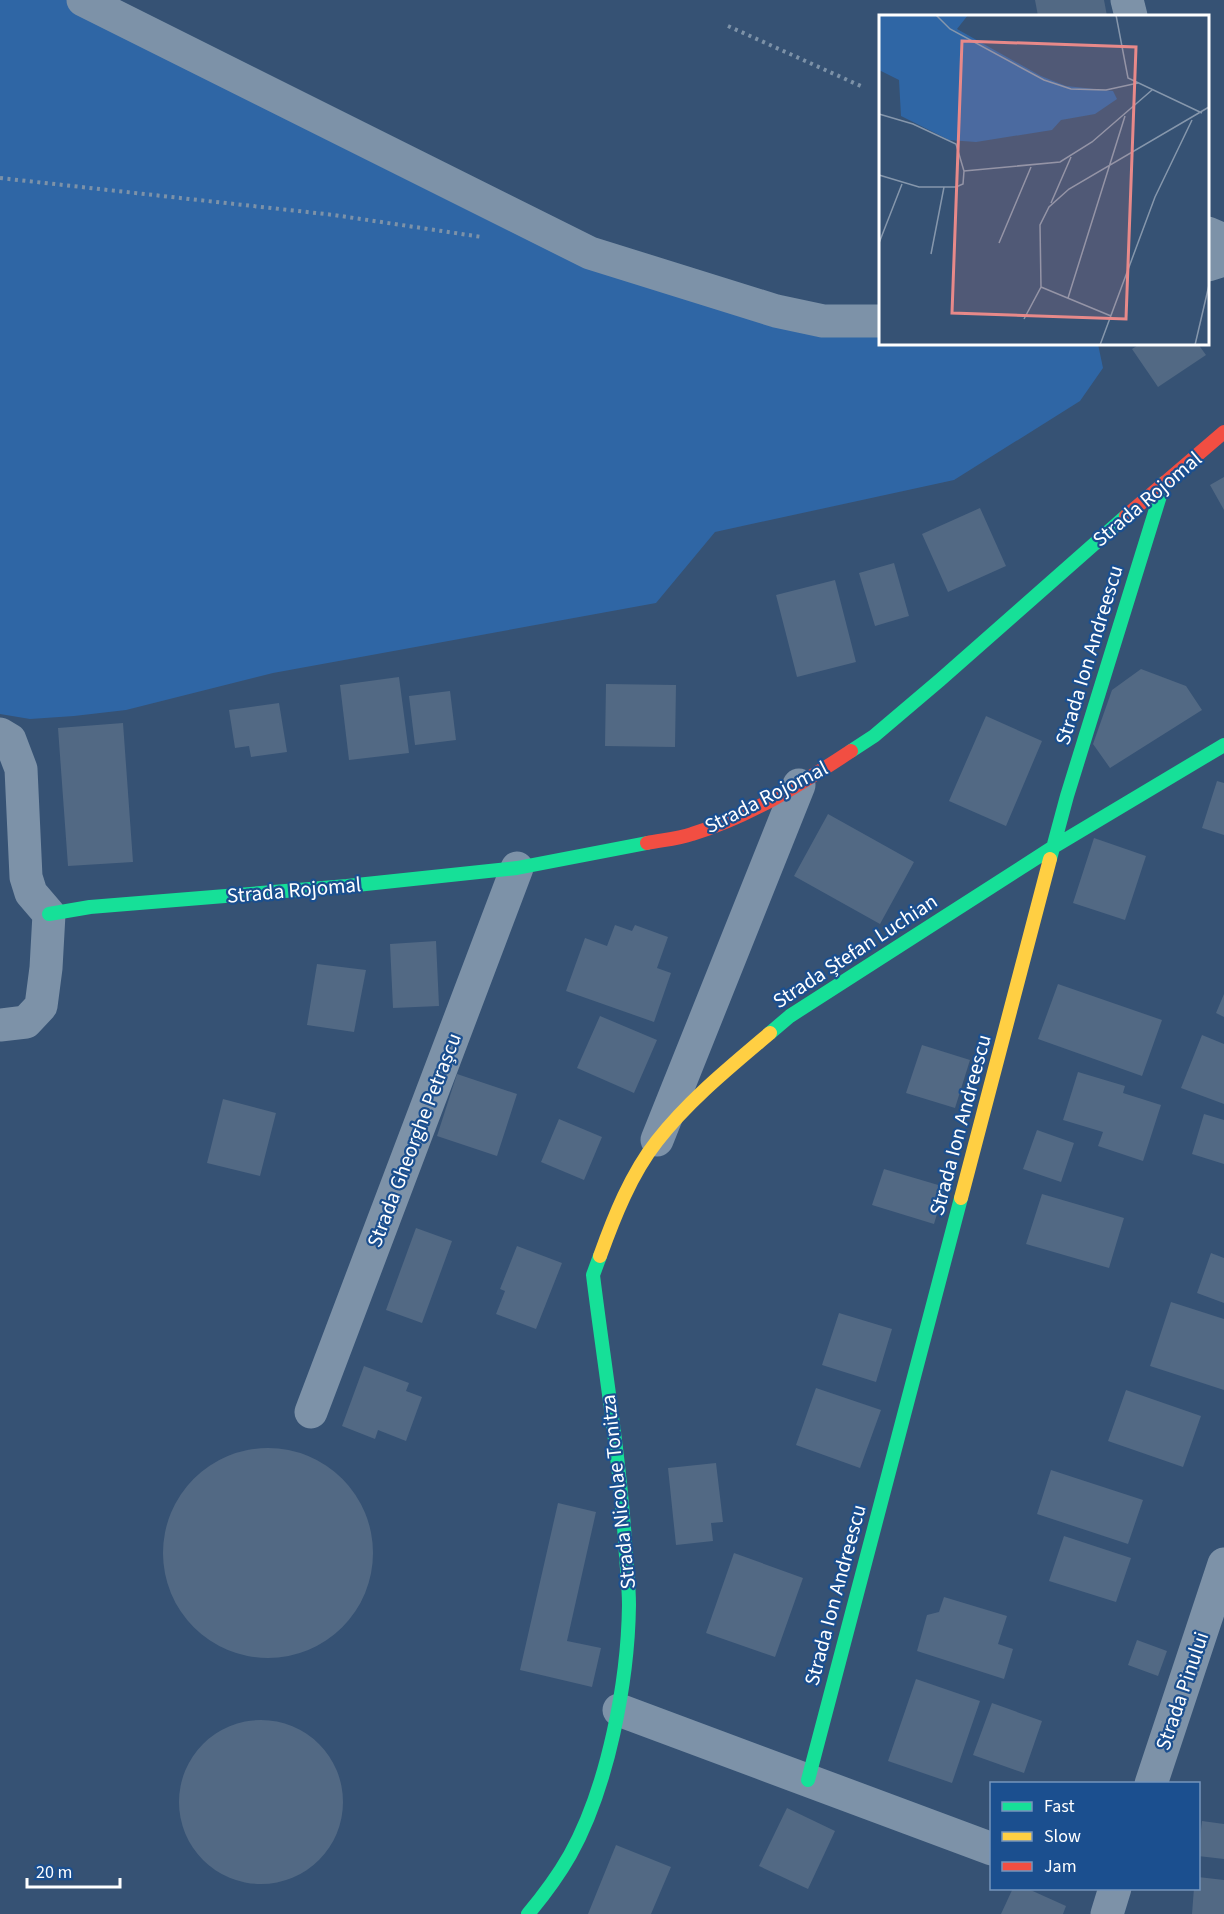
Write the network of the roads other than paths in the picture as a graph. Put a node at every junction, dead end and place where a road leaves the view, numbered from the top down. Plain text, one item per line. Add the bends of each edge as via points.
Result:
1 (83, 0) edge
2 (1127, 0) edge
3 (1131, 15) edge
4 (1209, 233) edge
5 (1224, 240) edge
6 (1224, 260) edge
7 (1209, 265) edge
8 (879, 321) edge
9 (1224, 432) edge
10 (1164, 483) junction
11 (0, 734) edge
12 (1224, 745) edge
13 (799, 785) junction
14 (1055, 846) junction
15 (517, 868) junction
16 (49, 914) junction
17 (0, 1025) edge
18 (656, 1142) junction
19 (593, 1275) joint
20 (311, 1412) dead end
21 (1224, 1564) edge
22 (619, 1710) junction
23 (808, 1780) junction
24 (1151, 1782) edge
25 (990, 1848) edge
26 (528, 1914) edge

1 - 8 street via 590,253 776,311 823,321
2 - 3 street
4 - 5 street
6 - 7 street
9 - 10 street, Strada Rojomal
10 - 13 street, Strada Rojomal via 874,736
10 - 14 street, Strada Ion Andreescu
11 - 16 street via 10,740 21,769 26,877 31,893
12 - 14 street, Strada Ștefan Luchian
13 - 15 street, Strada Rojomal via 722,824 690,835
13 - 18 street
14 - 18 street, Strada Ștefan Luchian via 790,1016 704,1089
14 - 23 street, Strada Ion Andreescu
15 - 16 street, Strada Rojomal
15 - 20 street, Strada Gheorghe Petrașcu
16 - 17 street via 41,1006 26,1022
18 - 19 street, Strada Ștefan Luchian via 612,1224
19 - 22 street, Strada Nicolae Tonitza via 622,1500 629,1604
21 - 24 street, Strada Pinului
22 - 23 street
22 - 26 street, Strada Nicolae Tonitza via 588,1816 571,1854
23 - 25 street

